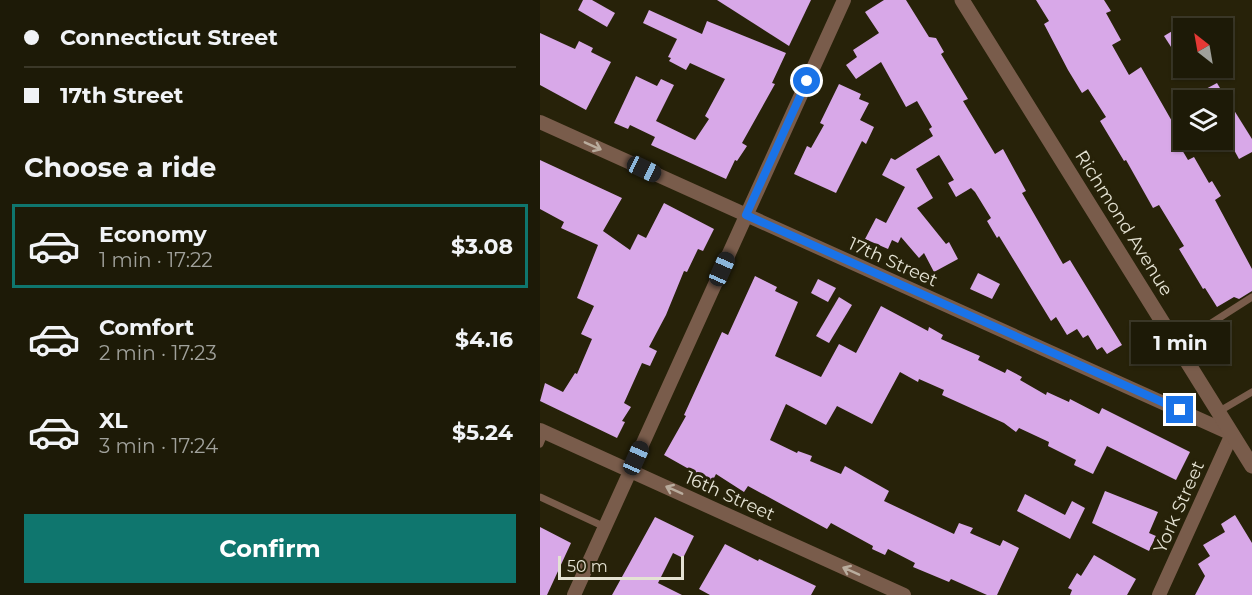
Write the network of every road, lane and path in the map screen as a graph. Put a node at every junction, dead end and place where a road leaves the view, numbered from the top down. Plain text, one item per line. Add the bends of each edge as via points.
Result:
1 (844, 0) edge
2 (962, 0) edge
3 (540, 122) edge
4 (746, 215) junction
5 (1252, 297) edge
6 (1177, 345) junction
7 (1252, 392) edge
8 (1218, 412) junction
9 (1232, 434) junction
10 (542, 436) edge
11 (1252, 466) edge
12 (630, 471) junction
13 (540, 497) edge
14 (604, 527) junction
15 (574, 595) edge
16 (904, 595) edge
17 (1160, 595) edge

1 - 4 street
2 - 6 street, Richmond Avenue
3 -> 4 street, 17th Street
4 - 9 street, 17th Street
4 - 12 street
5 - 6 lane
6 - 8 street, Richmond Avenue
7 - 8 lane
8 - 9 street, Richmond Avenue
9 - 11 street, Richmond Avenue
9 - 17 street, York Street
10 - 12 street, 16th Street
12 - 14 street
16 -> 12 street, 16th Street
13 - 14 lane
14 - 15 street

